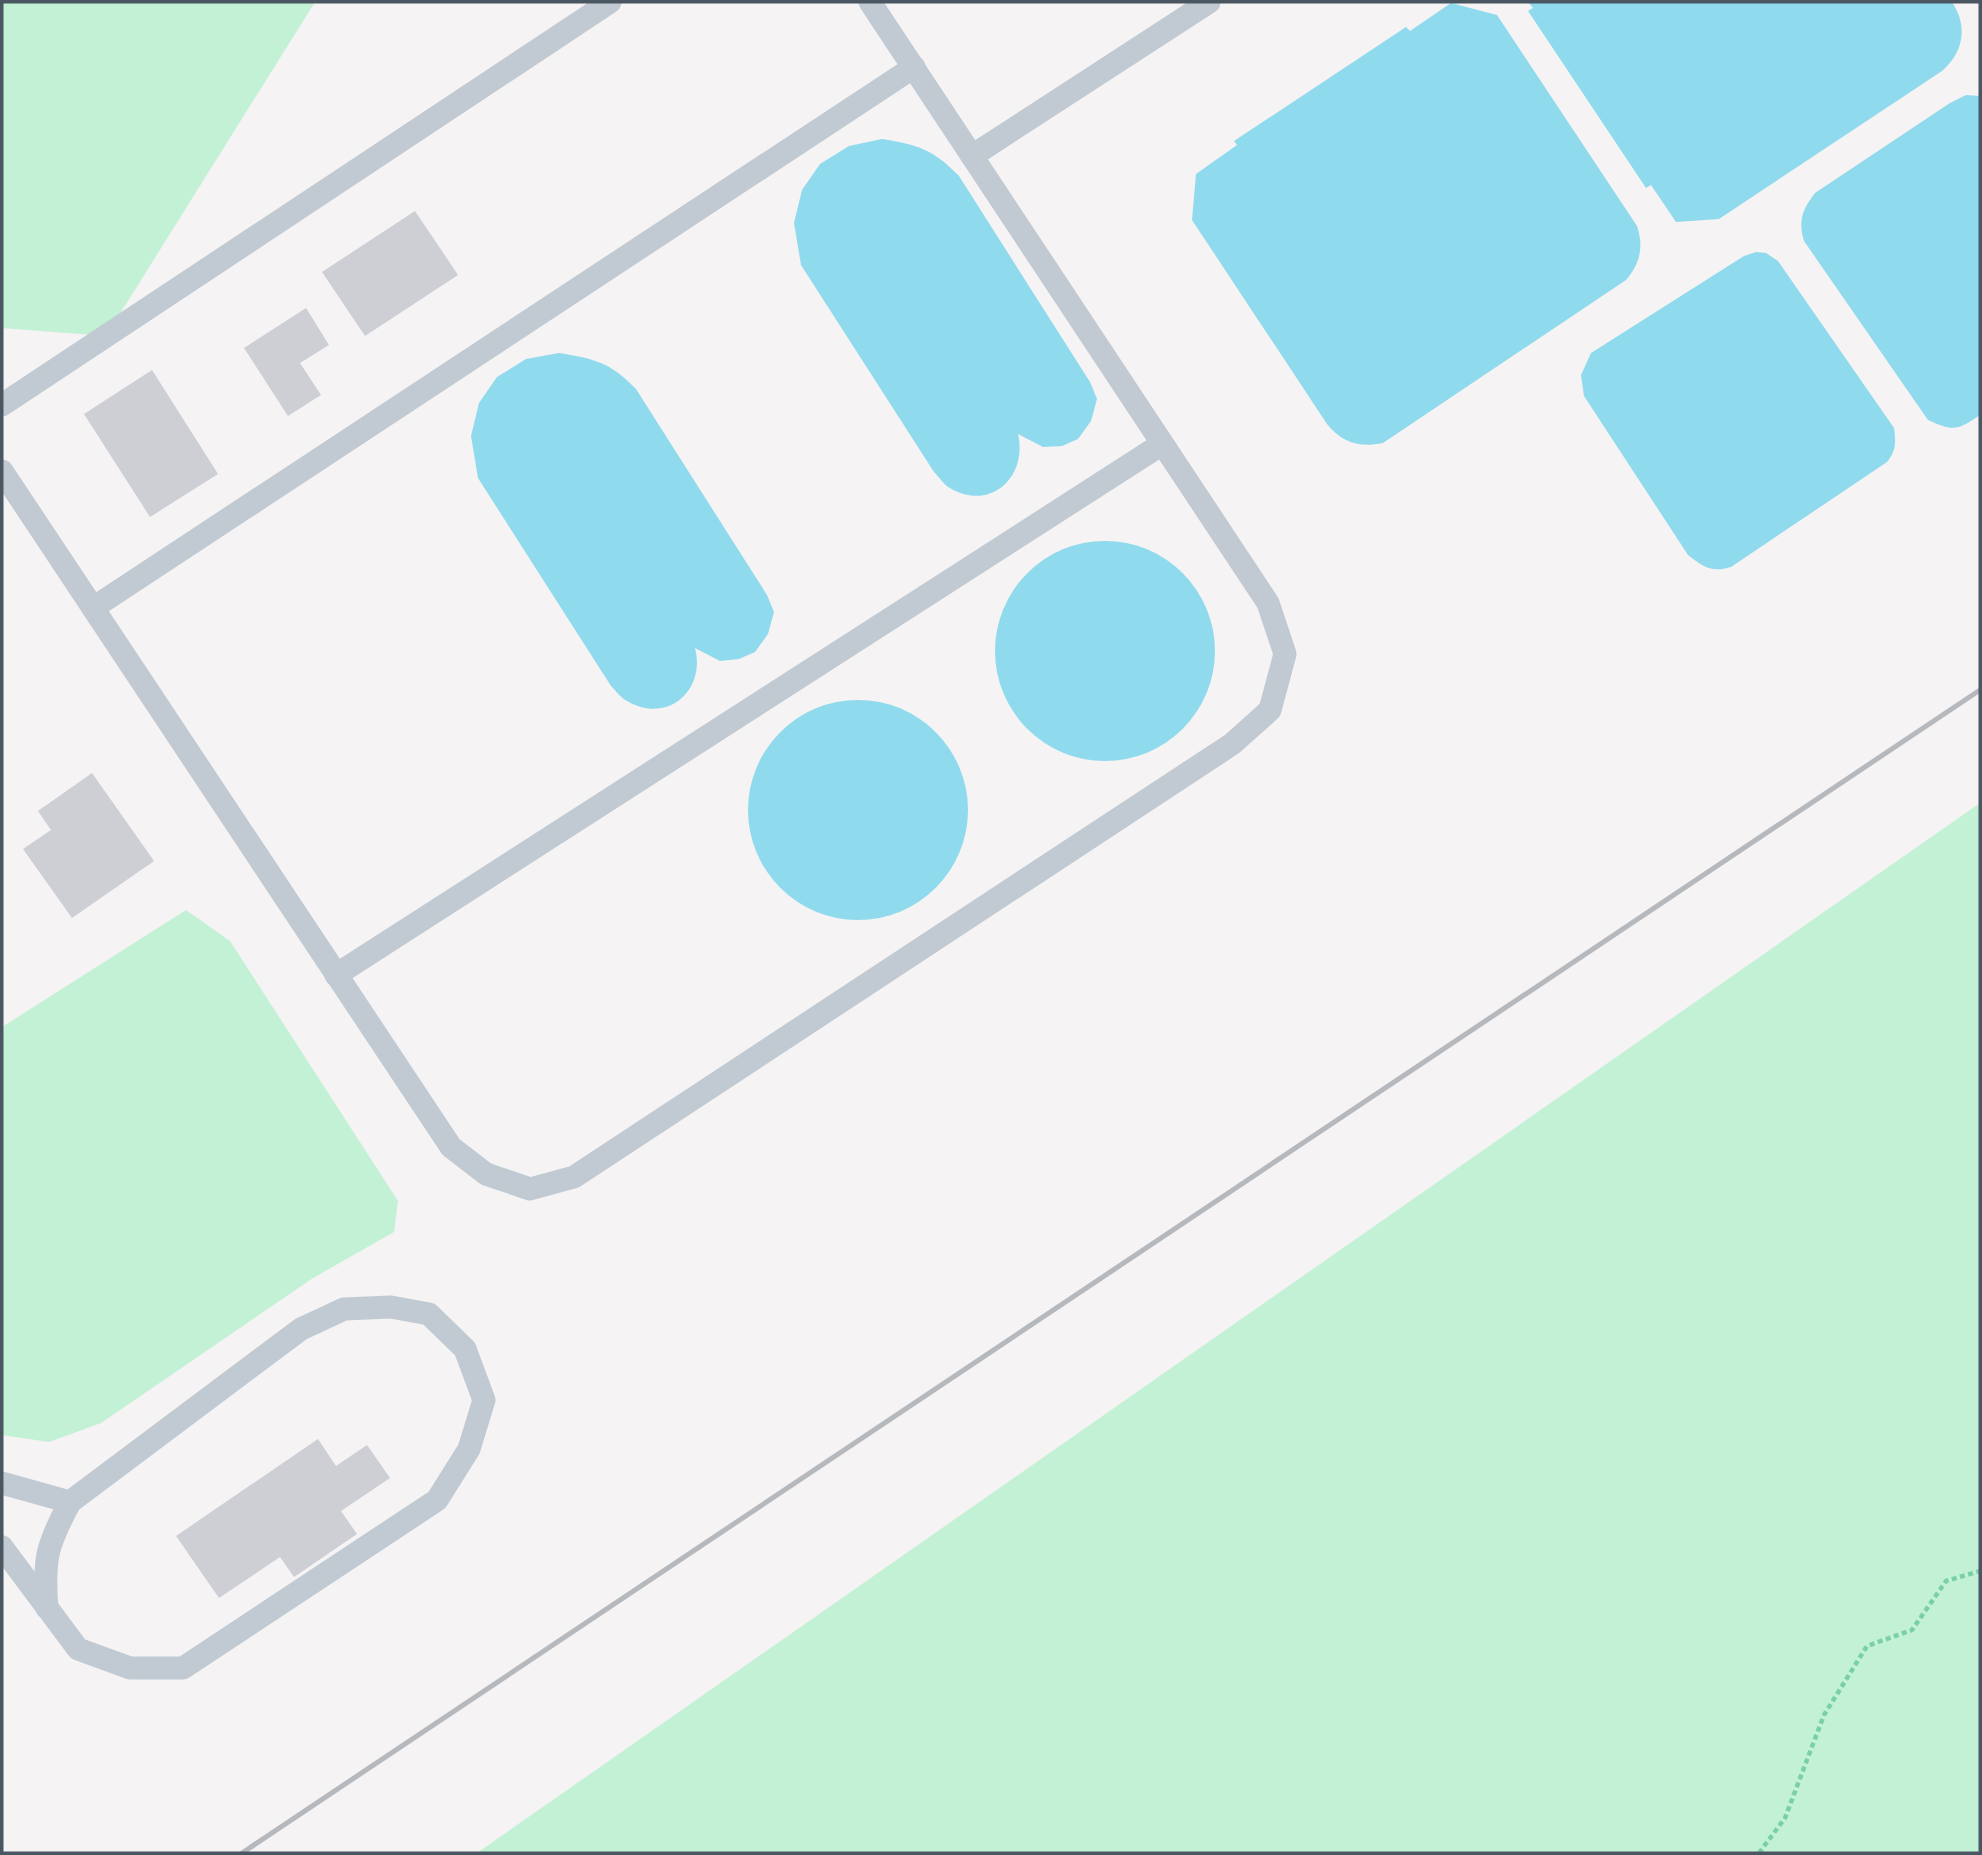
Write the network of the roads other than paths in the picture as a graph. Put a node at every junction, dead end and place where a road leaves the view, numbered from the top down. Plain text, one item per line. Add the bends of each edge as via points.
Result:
1 (610, 2) edge
2 (870, 2) edge
3 (1209, 2) edge
4 (914, 68) junction
5 (972, 156) junction
6 (2, 405) edge
7 (1162, 444) junction
8 (2, 471) edge
9 (93, 608) junction
10 (336, 975) junction
11 (2, 1483) edge
12 (71, 1502) junction
13 (2, 1547) edge
14 (47, 1608) junction

1 - 6 lane
2 - 4 lane
3 - 5 lane
4 - 5 lane
4 - 9 lane
5 - 7 lane
7 - 10 lane
7 - 10 lane via 1268,603 1285,654 1270,710 1232,744 573,1177 530,1189 486,1174 451,1147
8 - 9 lane
9 - 10 lane
11 - 12 lane
12 - 14 lane via 51,1538 44,1572
12 - 14 lane via 301,1329 344,1309 391,1307 429,1314 465,1349 484,1400 470,1449 437,1500 183,1668 131,1668 78,1649
13 - 14 lane

